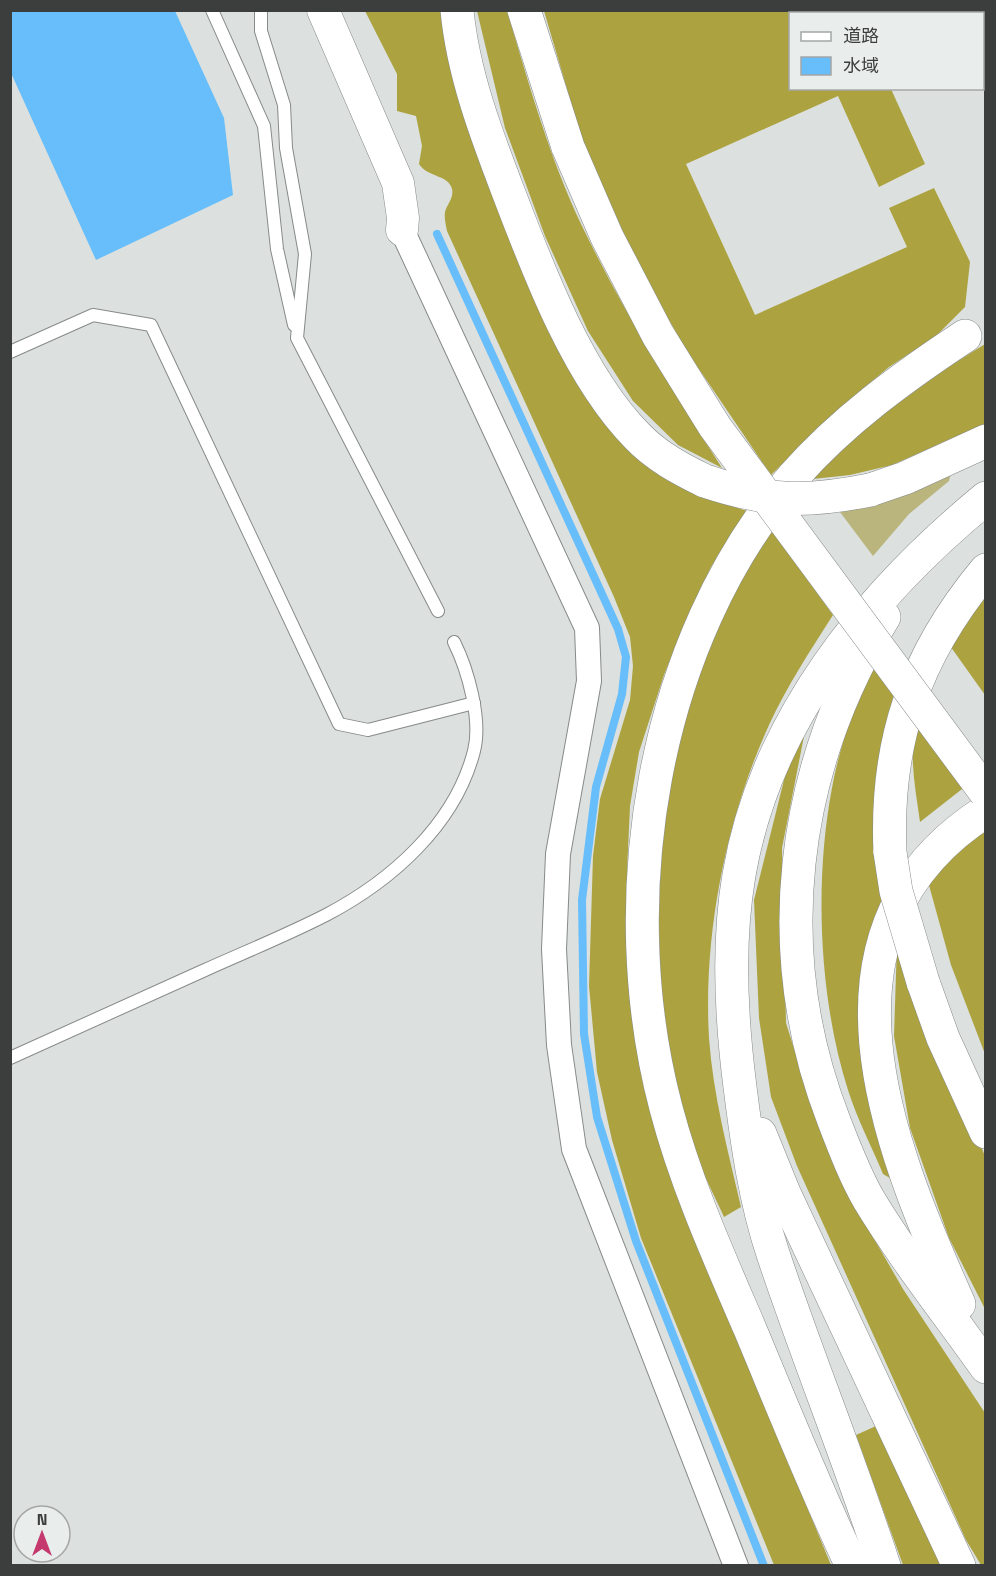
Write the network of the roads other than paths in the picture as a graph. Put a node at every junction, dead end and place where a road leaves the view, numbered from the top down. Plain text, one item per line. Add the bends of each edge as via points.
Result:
1 (212, 10) edge
2 (261, 10) edge
3 (323, 10) edge
4 (457, 10) edge
5 (524, 10) edge
6 (402, 230) joint
7 (964, 336) dead end
8 (297, 338) junction
9 (10, 352) edge
10 (986, 441) edge
11 (986, 498) edge
12 (933, 547) junction
13 (986, 570) edge
14 (438, 611) dead end
15 (454, 642) dead end
16 (474, 703) junction
17 (986, 793) edge
18 (986, 811) edge
19 (10, 1058) edge
20 (737, 1065) junction
21 (986, 1132) edge
22 (986, 1365) edge
23 (736, 1566) edge
24 (852, 1566) edge
25 (884, 1566) edge
26 (960, 1566) edge

1 - 8 lane via 264,126 277,249
2 - 8 lane via 261,31 284,105 286,148 304,254
3 - 6 street via 398,183 404,218
4 - 10 highway, bridge via 488,139 563,322 611,404 637,436 670,464 745,494 790,500 827,499 905,478
5 - 17 highway, bridge via 568,147 607,237 658,335 715,427
6 - 23 street via 587,628 589,681 558,854 554,949 559,1045 574,1149
7 - 24 highway via 844,426 793,478 751,535 715,596 667,724 644,856 645,990 666,1108 707,1228
8 - 14 lane
9 - 16 lane via 93,315 151,325 339,724 368,730
11 - 12 highway
12 - 20 highway via 871,610 837,652 803,701 774,756 739,874 732,936
12 - 22 highway via 879,625 850,681 820,760 798,852 798,974 822,1089 868,1199
13 - 21 highway, bridge via 940,633 919,673 903,717 888,809 896,891 923,982
15 - 16 lane
16 - 19 lane via 475,749 461,789 421,846 381,881 327,915
18 - 22 highway via 942,844 914,877 890,921 878,958 873,1000 875,1051 903,1162 926,1229
20 - 25 highway via 756,1190 772,1252
20 - 26 highway via 784,1193

